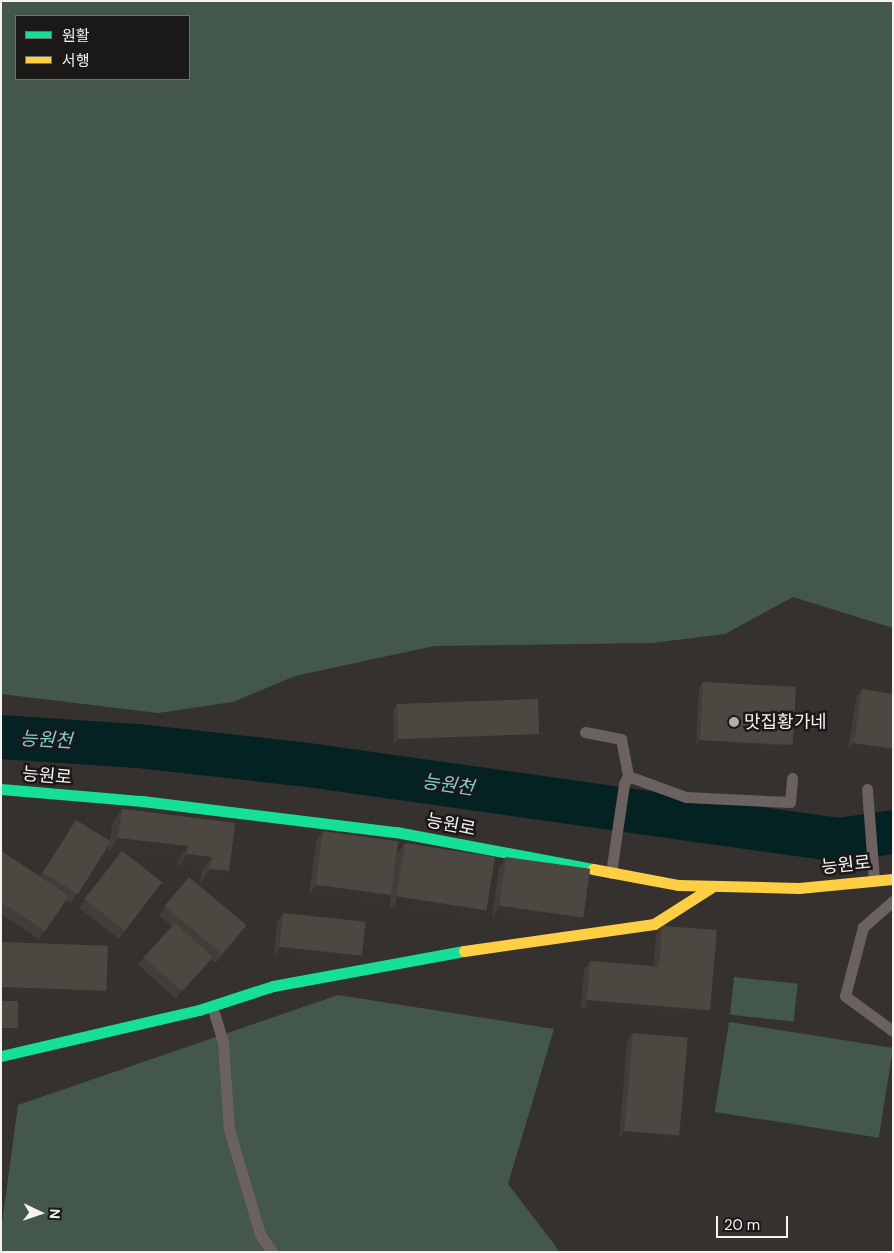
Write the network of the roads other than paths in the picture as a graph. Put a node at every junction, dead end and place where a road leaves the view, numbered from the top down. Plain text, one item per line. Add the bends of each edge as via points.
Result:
1 (584, 732) dead end
2 (792, 778) dead end
3 (626, 780) junction
4 (1, 789) edge
5 (867, 789) dead end
6 (611, 875) junction
7 (874, 878) junction
8 (893, 879) edge
9 (712, 887) junction
10 (893, 901) edge
11 (212, 1006) junction
12 (893, 1031) edge
13 (1, 1056) edge
14 (272, 1252) edge

1 - 3 lane via 621,739
2 - 3 lane via 790,802 686,797
3 - 6 lane
4 - 6 street, 능원로 via 142,801 396,832
5 - 7 lane
6 - 9 street, 능원로
7 - 8 street, 능원로
7 - 9 street, 능원로 via 799,888
9 - 11 street via 654,924 500,944 274,986
10 - 12 lane via 863,927 845,996
11 - 13 street
11 - 14 lane via 223,1042 229,1129 260,1234

